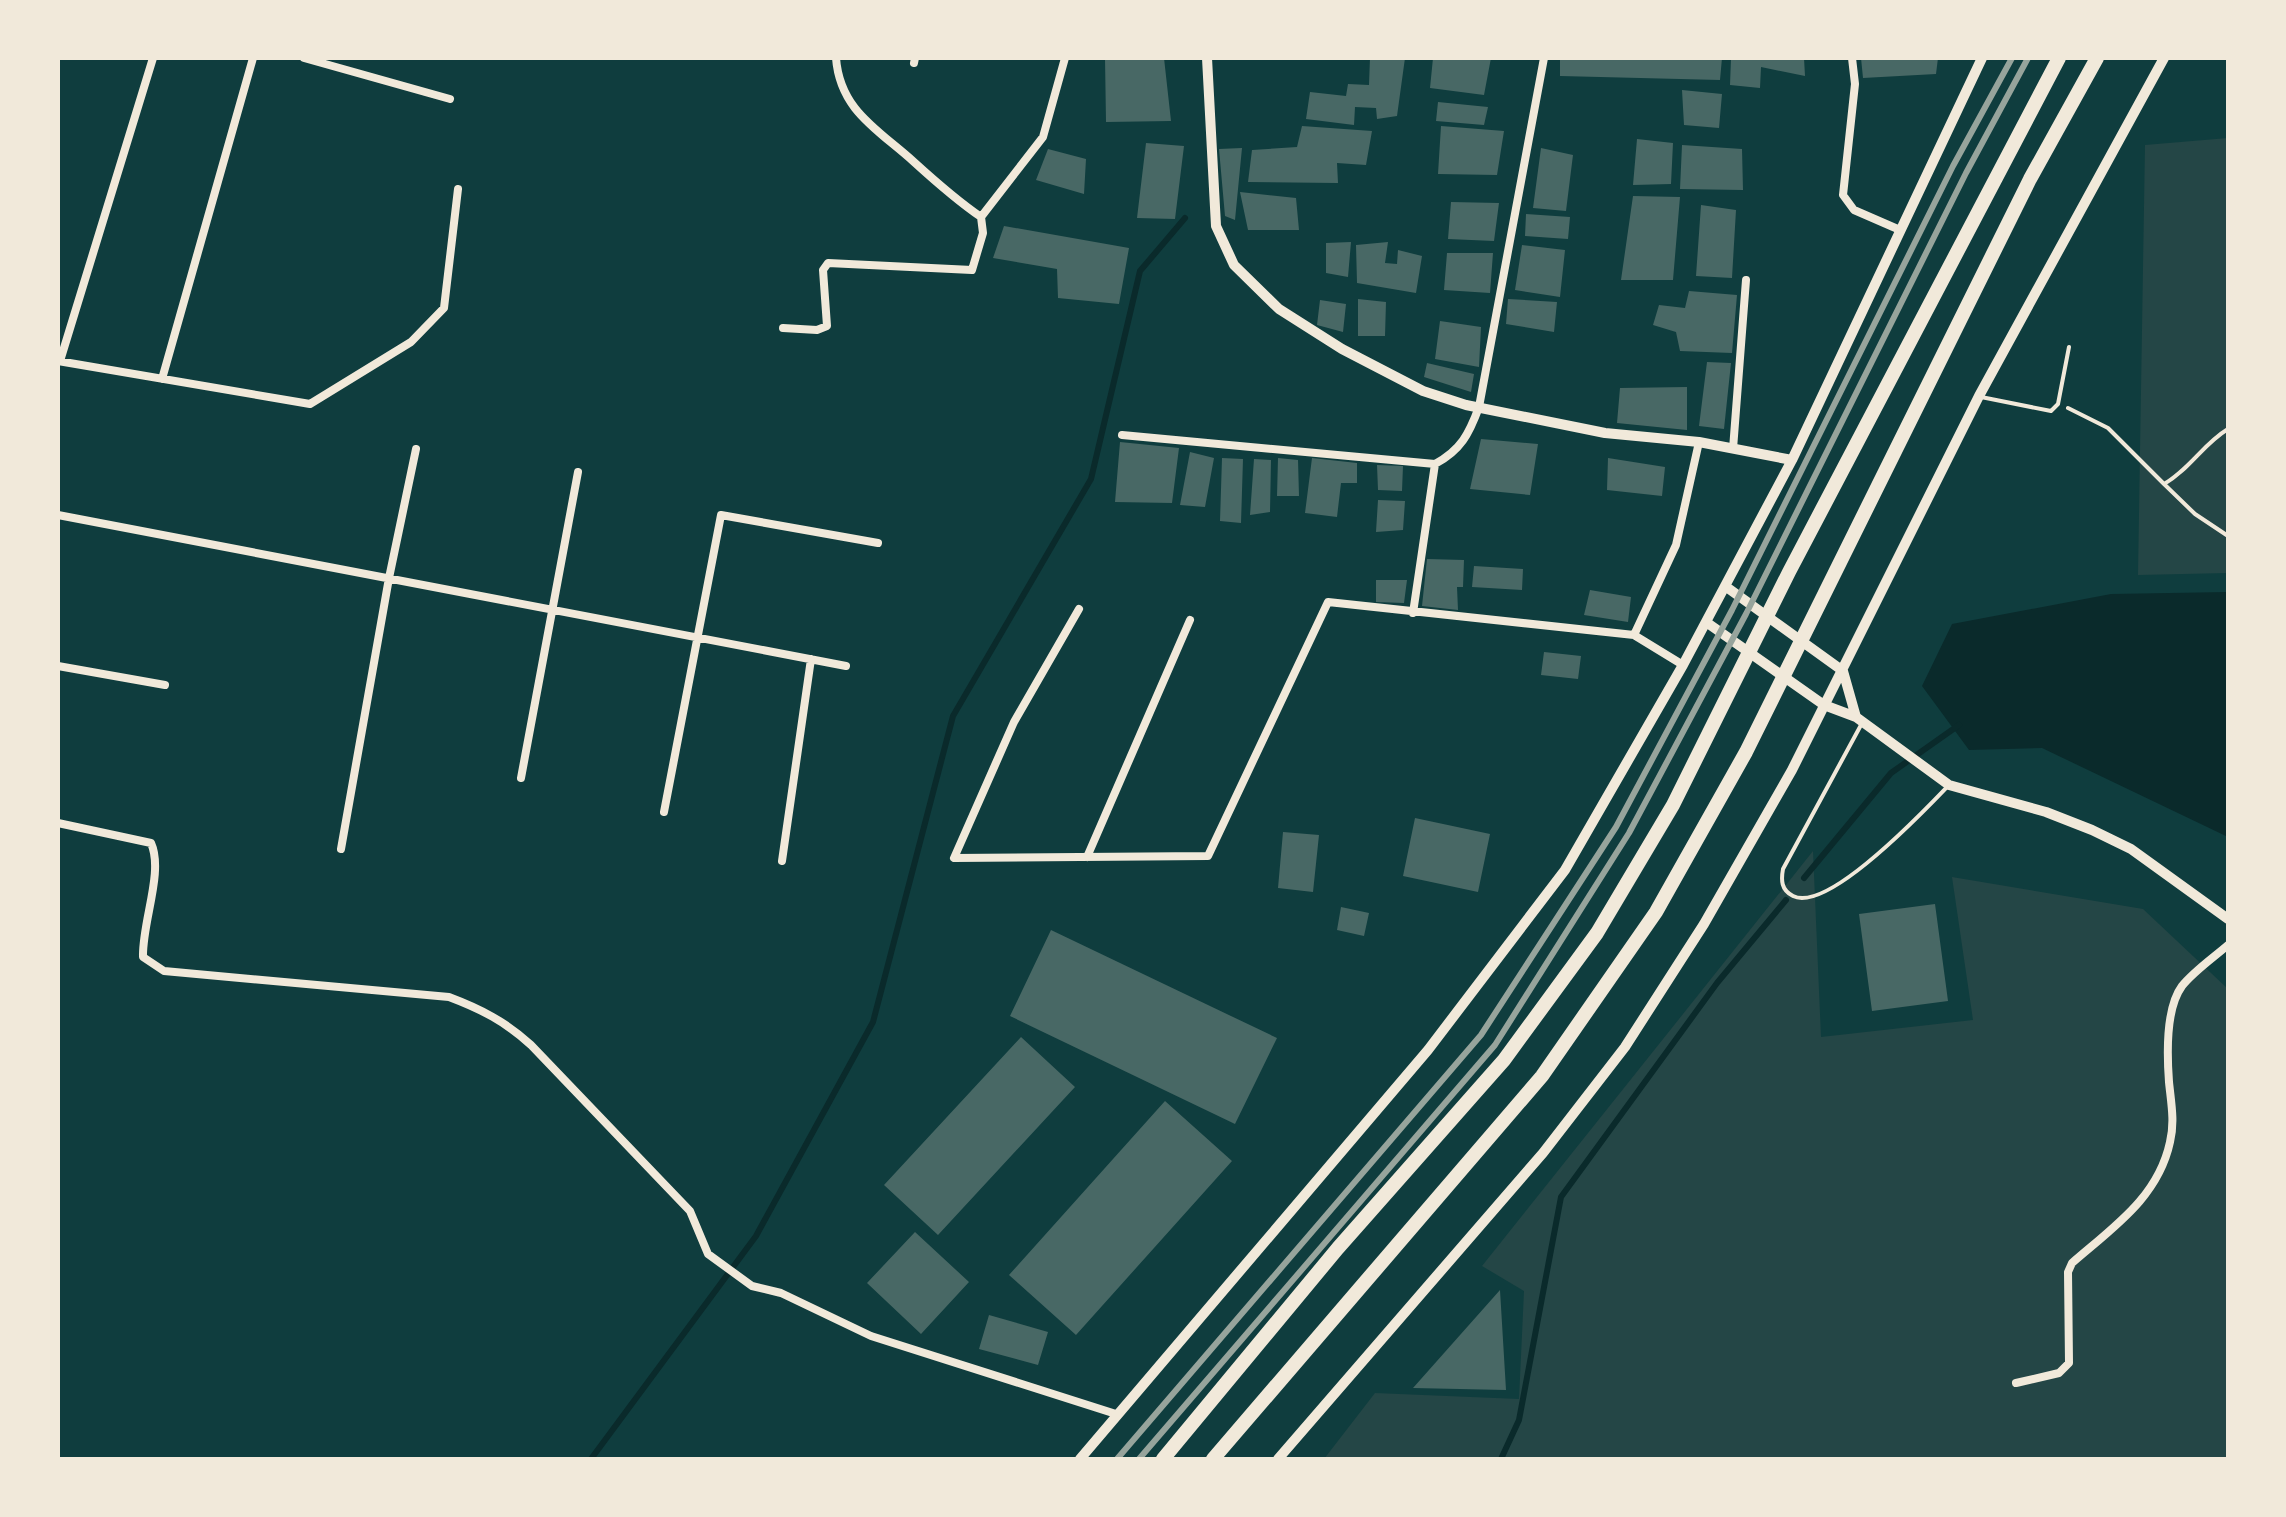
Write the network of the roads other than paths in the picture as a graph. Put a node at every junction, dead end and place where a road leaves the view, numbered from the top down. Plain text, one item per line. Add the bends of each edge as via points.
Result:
1 (153, 58) edge
2 (253, 58) edge
3 (304, 58) edge
4 (836, 58) edge
5 (1065, 58) edge
6 (1207, 58) edge
7 (1544, 58) edge
8 (1852, 58) edge
9 (1982, 58) edge
10 (2059, 58) edge
11 (2097, 58) edge
12 (2164, 58) edge
13 (450, 99) dead end
14 (458, 189) dead end
15 (981, 217) junction
16 (1900, 230) junction
17 (1746, 280) dead end
18 (783, 328) dead end
19 (2069, 347) dead end
20 (59, 361) edge
21 (162, 379) junction
22 (1979, 396) junction
23 (1479, 407) junction
24 (1122, 435) dead end
25 (1699, 442) junction
26 (416, 449) dead end
27 (1733, 449) junction
28 (1792, 460) junction
29 (1435, 464) junction
30 (578, 472) dead end
31 (58, 515) edge
32 (878, 543) dead end
33 (389, 578) junction
34 (1725, 586) junction
35 (552, 609) junction
36 (1079, 609) dead end
37 (1413, 613) junction
38 (1190, 620) dead end
39 (1706, 622) junction
40 (1634, 635) junction
41 (696, 637) junction
42 (811, 659) junction
43 (1683, 665) junction
44 (58, 666) edge
45 (846, 666) dead end
46 (1843, 671) junction
47 (165, 685) dead end
48 (1824, 705) junction
49 (1860, 719) junction
50 (521, 778) dead end
51 (1949, 785) junction
52 (664, 812) dead end
53 (58, 823) edge
54 (341, 849) dead end
55 (1087, 857) junction
56 (782, 861) dead end
57 (2228, 919) edge
58 (2228, 945) edge
59 (2016, 1383) dead end
60 (1116, 1414) junction
61 (1080, 1459) edge
62 (1163, 1459) edge
63 (1213, 1459) edge
64 (1278, 1459) edge

1 - 20 street
2 - 21 street
3 - 13 street
4 - 15 street via 851,108 942,191
5 - 15 street via 1043,137
6 - 23 street via 1216,226 1234,265 1279,309 1342,349 1423,391
7 - 23 street
8 - 16 street via 1855,84 1843,195 1854,210
9 - 16 street
10 - 62 highway via 2000,163 1673,805 1597,933 1504,1060 1338,1248
11 - 63 highway via 2030,179 1746,752 1656,912 1542,1076
12 - 22 street
14 - 21 street via 444,308 411,342 366,371 310,404
15 - 18 street via 983,233 972,270 828,263 823,270 827,326
16 - 28 street
17 - 27 street
19 - 22 lane via 2058,404 2046,412
20 - 21 street
22 - 46 street
23 - 25 street via 1605,433
23 - 29 street via 1456,453
24 - 29 street
25 - 27 street
25 - 40 street via 1676,545
26 - 33 street
27 - 28 street
28 - 34 street
29 - 37 street
30 - 35 street
31 - 33 street
32 - 41 street via 721,515
33 - 35 street
33 - 54 street
34 - 39 street
34 - 46 street
35 - 41 street
35 - 50 street
36 - 55 street via 1014,722 954,858
37 - 40 street
37 - 55 street via 1328,602 1208,856
38 - 55 street
39 - 43 street
39 - 48 street
40 - 43 street
41 - 42 street
41 - 52 street
42 - 45 street
42 - 56 street
43 - 60 street via 1565,870 1428,1050
44 - 47 street
46 - 48 street
46 - 49 street
48 - 49 street
48 - 64 street via 1704,924 1625,1047 1543,1153
49 - 51 street
49 - 51 lane via 1783,869 1782,885 1788,893 1805,898 1834,886 1906,830
51 - 57 street via 2092,830 2131,849
53 - 60 street via 151,843 157,857 142,935 143,957 164,971 449,997 487,1012 531,1045 690,1211 708,1254 752,1286 781,1293 871,1336
58 - 59 street via 2176,997 2168,1068 2173,1120 2154,1183 2125,1220 2068,1272 2069,1363 2059,1373
60 - 61 street

